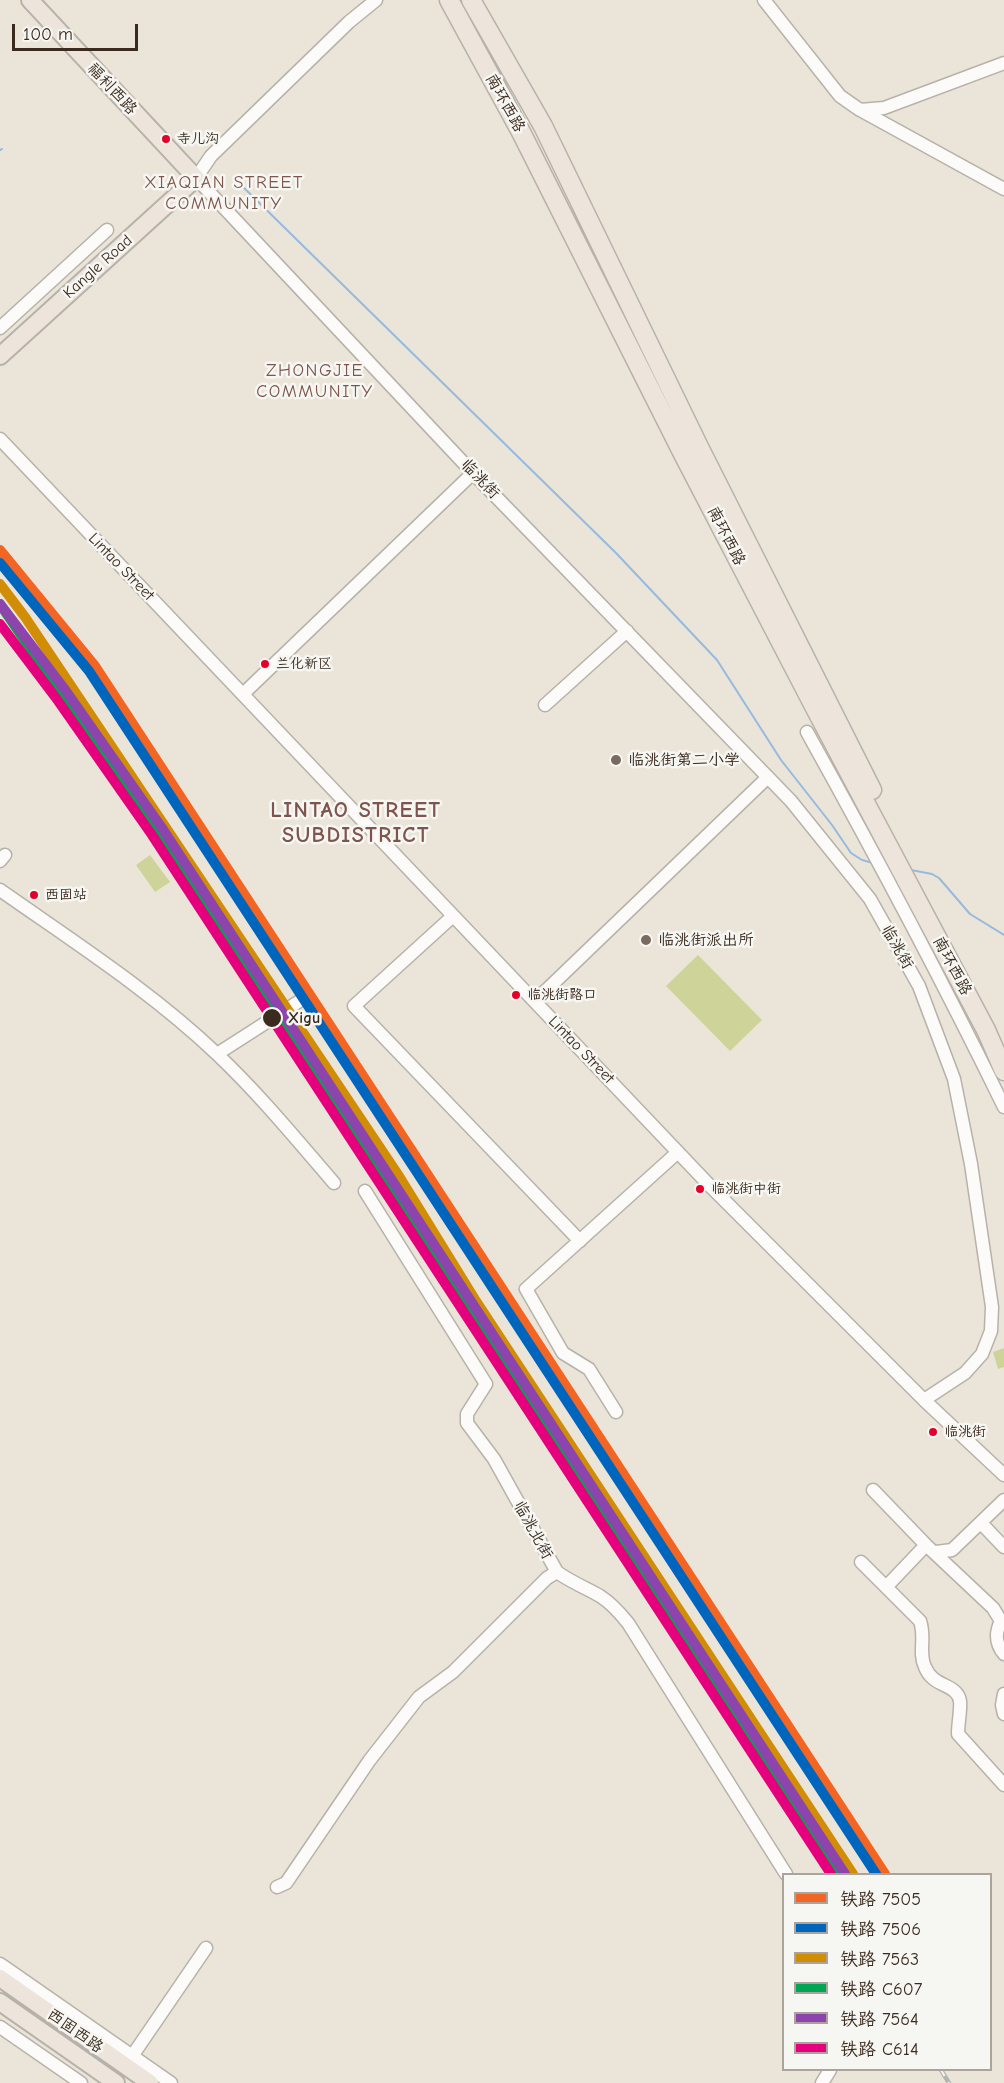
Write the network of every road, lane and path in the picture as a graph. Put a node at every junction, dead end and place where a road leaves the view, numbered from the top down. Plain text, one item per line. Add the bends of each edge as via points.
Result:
1 (30, 0) edge
2 (376, 0) edge
3 (449, 0) edge
4 (471, 0) edge
5 (764, 0) edge
6 (1004, 63) edge
7 (861, 110) junction
8 (196, 178) junction
9 (1004, 189) edge
10 (108, 230) dead end
11 (0, 328) edge
12 (0, 356) edge
13 (0, 439) edge
14 (691, 451) junction
15 (473, 473) junction
16 (627, 631) junction
17 (243, 694) junction
18 (545, 705) dead end
19 (807, 732) dead end
20 (768, 777) junction
21 (897, 851) junction
22 (0, 890) edge
23 (453, 916) junction
24 (534, 1001) junction
25 (298, 1002) dead end
26 (1004, 1042) edge
27 (217, 1054) junction
28 (1004, 1071) edge
29 (1004, 1107) edge
30 (678, 1152) junction
31 (333, 1183) dead end
32 (365, 1191) dead end
33 (580, 1241) junction
34 (924, 1400) junction
35 (616, 1412) dead end
36 (1004, 1475) edge
37 (873, 1490) dead end
38 (1004, 1500) edge
39 (981, 1523) junction
40 (1004, 1547) edge
41 (931, 1549) junction
42 (861, 1562) dead end
43 (557, 1572) junction
44 (887, 1586) junction
45 (1004, 1654) edge
46 (1004, 1694) edge
47 (1004, 1714) edge
48 (1004, 1785) edge
49 (785, 1873) edge
50 (277, 1887) dead end
51 (206, 1948) dead end
52 (0, 1964) edge
53 (0, 1978) edge
54 (0, 2002) edge
55 (0, 2027) edge
56 (128, 2061) junction
57 (81, 2083) edge
58 (116, 2083) edge
59 (150, 2083) edge
60 (171, 2083) edge

1 - 8 main road, 福利西路
2 - 8 street via 211,156
3 - 14 highway, 南环西路
4 - 14 highway, 南环西路 via 543,126
5 - 7 street via 840,96
6 - 7 street via 884,108
7 - 9 street
8 - 12 main road, Kangle Road
8 - 15 street, 临洮街
10 - 11 street
13 - 17 street, Lintao Street
14 - 21 highway, 南环西路
15 - 16 street, 临洮街
15 - 17 street
16 - 18 street
16 - 20 street, 临洮街
17 - 23 street, Lintao Street
19 - 29 street via 896,894
20 - 24 street
20 - 34 street, 临洮街 via 870,899 919,986 954,1079 992,1307 991,1331 982,1354 965,1373
21 - 26 highway, 南环西路
21 - 28 highway, 南环西路
22 - 27 street via 108,965
23 - 24 street, Lintao Street
23 - 33 street via 354,1006
24 - 30 street, Lintao Street
25 - 27 street
27 - 31 street via 261,1098
30 - 33 street
30 - 34 street, Lintao Street
32 - 43 street, 临洮北街 via 486,1384 467,1414 467,1423 494,1459
33 - 35 street via 526,1289 562,1353 589,1369
34 - 36 street
37 - 41 street
38 - 39 street
39 - 40 street
39 - 41 street via 952,1550
41 - 44 street
41 - 45 street via 993,1608 1001,1621 996,1636
42 - 44 street
43 - 49 street, 临洮北街 via 601,1597 628,1623
43 - 50 street via 453,1672 419,1697 369,1761 286,1883
44 - 48 street via 920,1621 926,1672 958,1694 958,1734
46 - 47 street
51 - 56 street
52 - 56 street
53 - 56 main road, 西固西路
54 - 58 main road, 西固西路
55 - 57 street
56 - 59 main road, 西固西路
56 - 60 street

